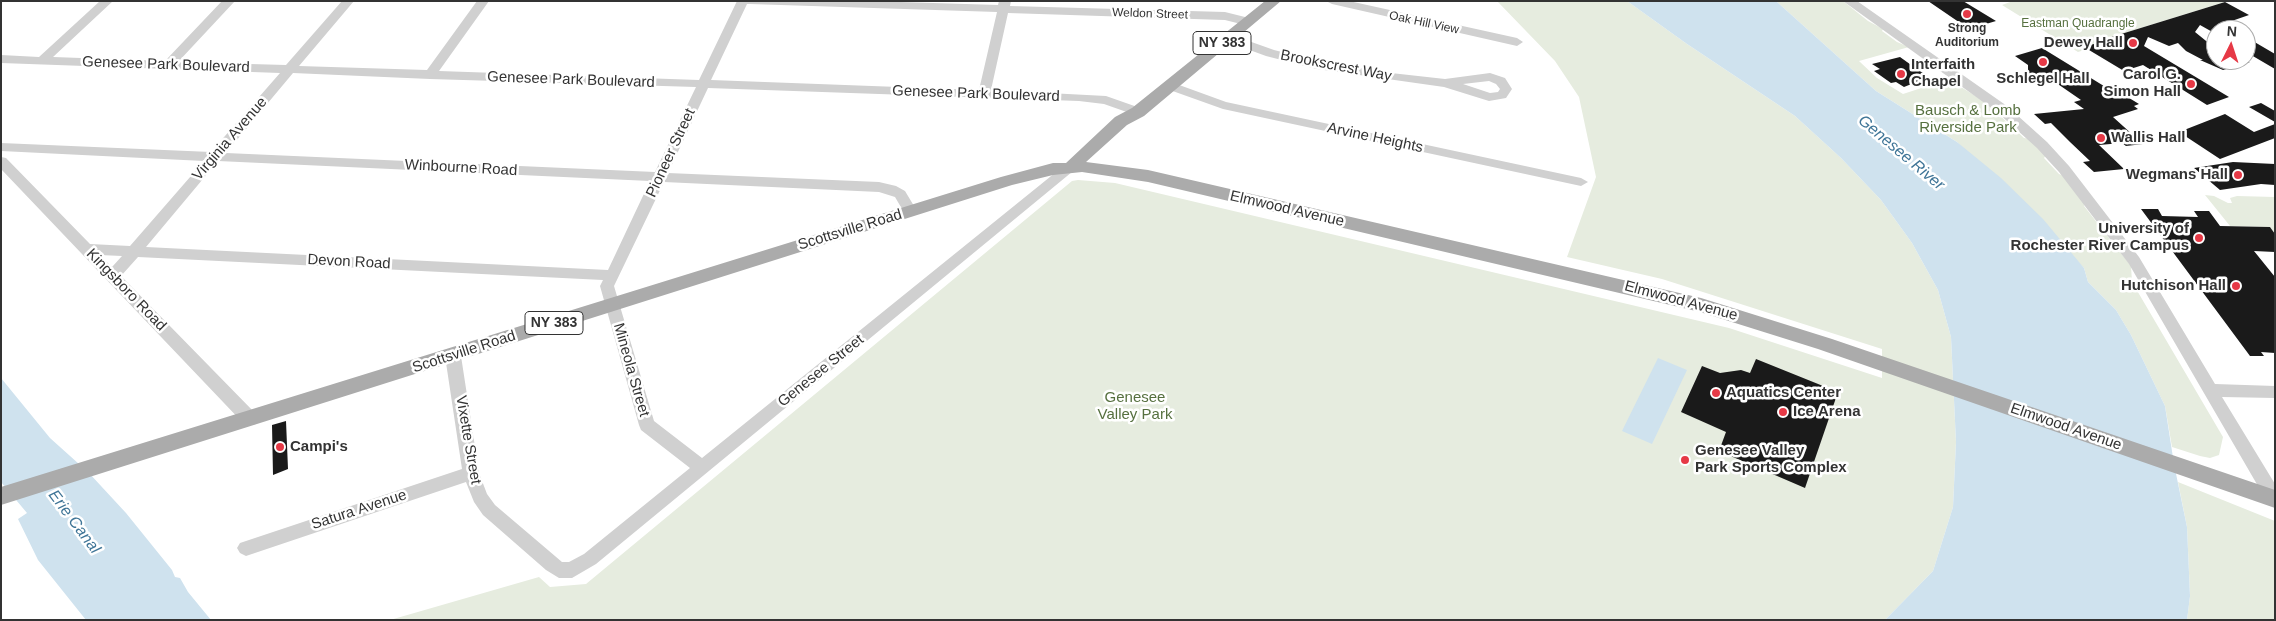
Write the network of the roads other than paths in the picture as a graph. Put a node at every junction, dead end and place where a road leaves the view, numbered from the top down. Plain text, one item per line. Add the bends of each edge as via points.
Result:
1 (107, 1) edge
2 (229, 1) edge
3 (348, 1) edge
4 (483, 1) edge
5 (743, 1) edge
6 (750, 1) edge
7 (1274, 1) edge
8 (1332, 1) edge
9 (1849, 1) edge
10 (1005, 5) edge
11 (1249, 22) junction
12 (1229, 38) junction
13 (1516, 42) dead end
14 (1, 59) edge
15 (43, 60) junction
16 (167, 66) junction
17 (290, 70) junction
18 (430, 75) junction
19 (1445, 83) dead end
20 (704, 84) junction
21 (1170, 86) junction
22 (984, 94) junction
23 (1138, 112) junction
24 (1, 147) edge
25 (215, 157) junction
26 (1, 161) edge
27 (1072, 167) junction
28 (661, 177) junction
29 (1581, 182) dead end
30 (910, 211) junction
31 (86, 249) junction
32 (134, 252) junction
33 (611, 275) junction
34 (113, 276) junction
35 (611, 305) junction
36 (453, 356) junction
37 (2210, 390) junction
38 (2275, 392) edge
39 (250, 419) junction
40 (702, 468) junction
41 (471, 473) junction
42 (2230, 484) joint
43 (1, 496) edge
44 (2275, 499) edge
45 (246, 548) dead end
46 (568, 570) joint

1 - 15 street
2 - 16 street
3 - 17 street, Virginia Avenue
4 - 18 street
5 - 20 street, Pioneer Street
6 - 10 street, Weldon Street
7 - 11 main road, Genesee Street / NY 383
8 - 13 street, Oak Hill View
9 - 37 street via 1988,99 2053,157 2134,261
10 - 11 street, Weldon Street via 1225,16
10 - 22 street
11 - 12 main road, Genesee Street / NY 383
12 - 19 street, Brookscrest Way via 1304,62
12 - 21 main road, Genesee Street / NY 383
14 - 15 street, Genesee Park Boulevard
15 - 16 street, Genesee Park Boulevard
16 - 17 street, Genesee Park Boulevard
17 - 18 street, Genesee Park Boulevard
17 - 25 street, Virginia Avenue
18 - 20 street, Genesee Park Boulevard
20 - 22 street, Genesee Park Boulevard
20 - 28 street, Pioneer Street
21 - 23 main road, Genesee Street / NY 383
21 - 29 street, Arvine Heights via 1223,105
22 - 23 street, Genesee Park Boulevard via 1096,98
23 - 27 main road, Genesee Street / NY 383 via 1121,121
24 - 25 street, Winbourne Road
25 - 28 street, Winbourne Road
25 - 32 street, Virginia Avenue
26 - 31 street, Kingsboro Road
27 - 30 main road, Scottsville Road / NY 383 via 1027,176
27 - 40 street, Genesee Street
27 - 42 main road, Elmwood Avenue via 1148,176 1652,292 1774,327
28 - 30 street, Winbourne Road via 886,187 900,194
28 - 33 street, Pioneer Street
30 - 35 main road, Scottsville Road / NY 383
31 - 32 street, Devon Road
31 - 34 street, Kingsboro Road
32 - 33 street, Devon Road
32 - 34 street, Virginia Avenue
33 - 35 street, Pioneer Street via 607,290
34 - 39 street, Kingsboro Road
35 - 36 main road, Scottsville Road / NY 383
35 - 40 street, Mineola Street via 647,425
36 - 39 main road, Scottsville Road / NY 383
36 - 41 street, Vixette Street
37 - 38 street
37 - 44 street
39 - 43 main road, Scottsville Road / NY 383
40 - 46 street, Genesee Street via 586,563
41 - 45 street, Satura Avenue
41 - 46 street, Vixette Street via 489,510 552,566
42 - 44 main road, Elmwood Avenue

